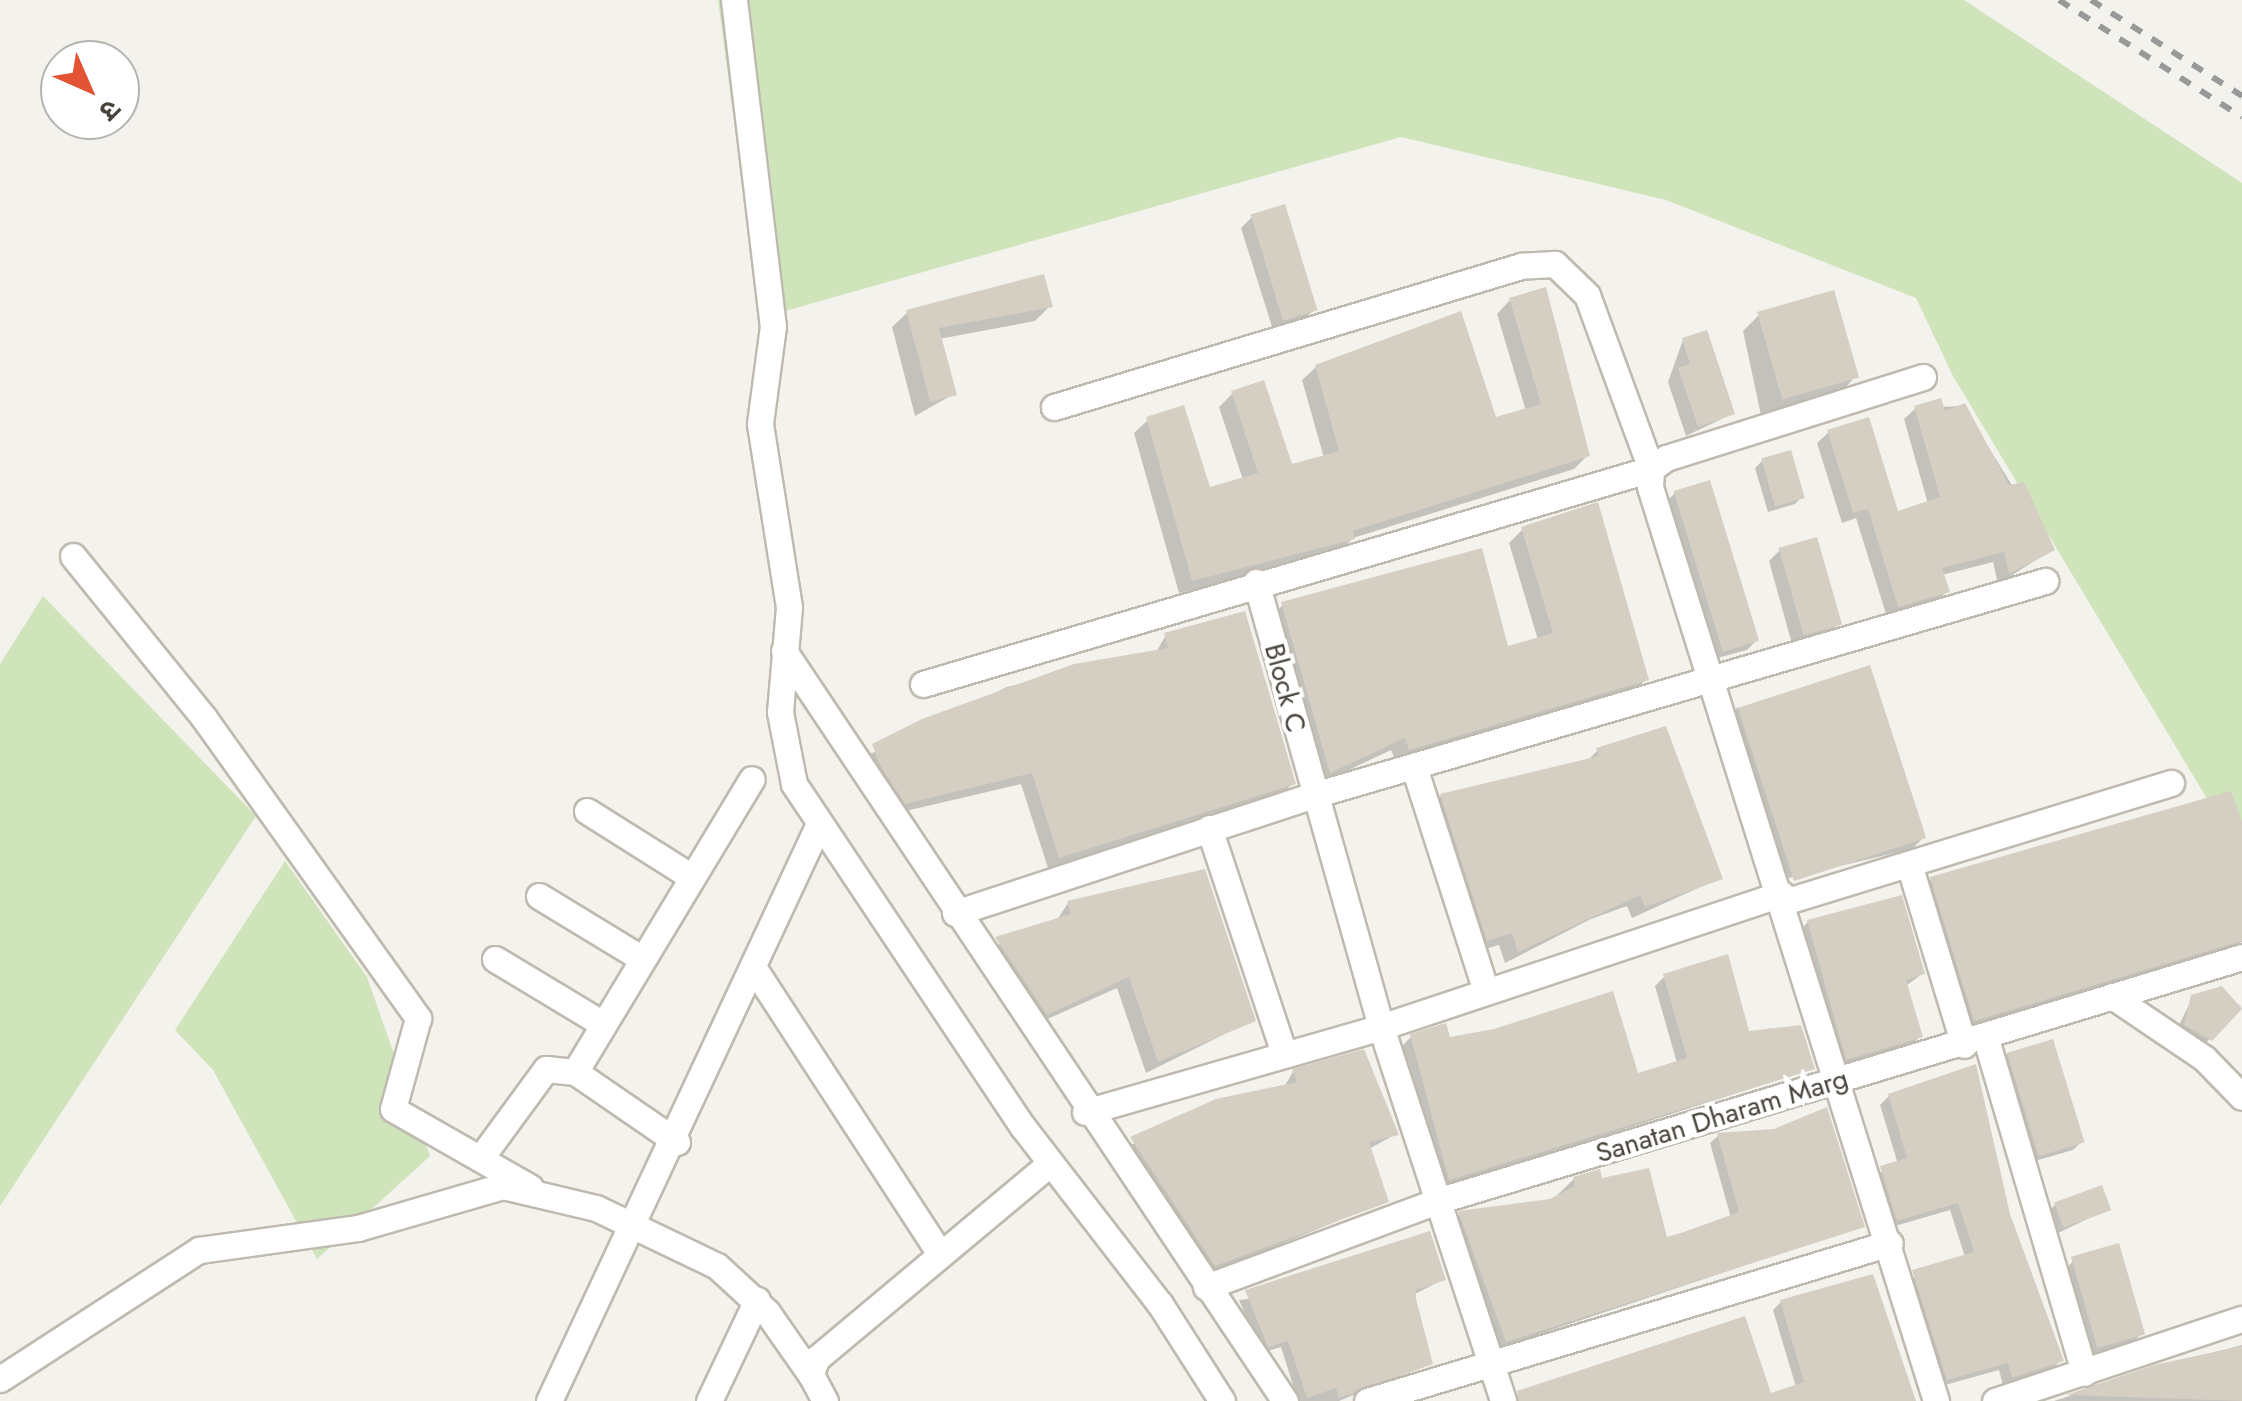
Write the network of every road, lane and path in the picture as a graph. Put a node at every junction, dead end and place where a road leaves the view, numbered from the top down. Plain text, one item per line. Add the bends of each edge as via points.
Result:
1 (734, 0) edge
2 (1923, 377) dead end
3 (1054, 408) dead end
4 (1652, 469) junction
5 (73, 556) dead end
6 (2045, 581) dead end
7 (1256, 582) junction
8 (784, 651) junction
9 (923, 684) dead end
10 (1714, 684) junction
11 (1414, 767) junction
12 (752, 779) dead end
13 (2171, 783) dead end
14 (1314, 795) junction
15 (587, 812) dead end
16 (818, 826) junction
17 (1210, 828) junction
18 (1909, 864) junction
19 (692, 876) junction
20 (539, 896) dead end
21 (1783, 898) junction
22 (955, 913) junction
23 (2242, 957) edge
24 (641, 958) junction
25 (495, 959) dead end
26 (757, 973) junction
27 (1486, 992) junction
28 (2112, 996) junction
29 (601, 1023) junction
30 (1380, 1026) junction
31 (1975, 1042) junction
32 (1284, 1054) junction
33 (575, 1072) junction
34 (1841, 1080) junction
35 (2242, 1097) edge
36 (1085, 1112) junction
37 (677, 1142) junction
38 (482, 1156) junction
39 (1050, 1162) junction
40 (534, 1189) junction
41 (1437, 1200) junction
42 (635, 1228) junction
43 (1890, 1243) junction
44 (940, 1254) junction
45 (1206, 1287) junction
46 (757, 1300) junction
47 (2242, 1319) edge
48 (1492, 1363) junction
49 (2084, 1373) junction
50 (811, 1375) junction
51 (0, 1379) edge
52 (549, 1401) edge
53 (709, 1401) edge
54 (825, 1401) edge
55 (1222, 1401) edge
56 (1285, 1401) edge
57 (1367, 1401) edge
58 (1503, 1401) edge
59 (1936, 1401) edge
60 (1996, 1401) edge

1 - 8 street via 773,326 760,424 788,607
2 - 4 street
3 - 4 street via 1521,266 1554,264 1587,295
4 - 7 street
4 - 10 street via 1656,509
5 - 38 street via 204,718 418,1018 394,1109
6 - 10 street
7 - 9 street
7 - 14 street, Block C
8 - 16 street via 786,754
8 - 22 street
10 - 11 street
10 - 21 street
11 - 14 street
11 - 27 street
12 - 19 street
13 - 18 street
14 - 17 street
14 - 30 street, Block C
15 - 19 street
16 - 26 street
16 - 39 street
17 - 22 street
17 - 32 street
18 - 21 street
18 - 31 street
19 - 24 street
20 - 24 street
21 - 27 street
21 - 34 street
22 - 36 street
23 - 28 street, Sanatan Dharam Marg
24 - 29 street
25 - 29 street
26 - 37 street
26 - 44 street
27 - 30 street
28 - 31 street, Sanatan Dharam Marg
28 - 35 street via 2204,1058
29 - 33 street
30 - 32 street
30 - 41 street, Block C
31 - 34 street, Sanatan Dharam Marg
31 - 49 street
32 - 36 street
33 - 37 street
33 - 38 street via 546,1069
34 - 41 street, Sanatan Dharam Marg
34 - 43 street
36 - 45 street
37 - 42 street
38 - 40 street
39 - 44 street
39 - 55 street
40 - 42 street
40 - 51 street via 476,1189 358,1228 221,1242 157,1272
41 - 45 street, Sanatan Dharam Marg
41 - 48 street, Block C
42 - 46 street via 716,1266
42 - 52 street
43 - 48 street
43 - 59 street
44 - 50 street via 816,1359
45 - 56 street
46 - 50 street
46 - 53 street
47 - 49 street
48 - 57 street
48 - 58 street, Block C
49 - 60 street
50 - 54 street

